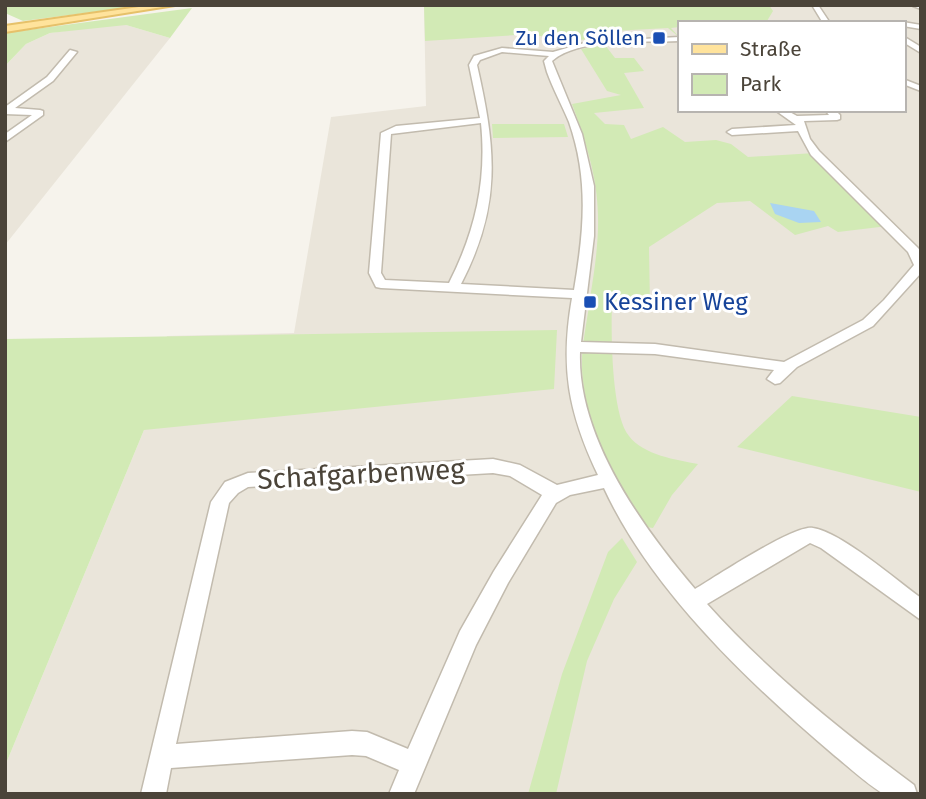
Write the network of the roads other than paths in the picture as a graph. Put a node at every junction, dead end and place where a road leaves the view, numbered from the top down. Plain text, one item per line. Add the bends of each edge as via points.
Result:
1 (171, 5) edge
2 (814, 5) edge
3 (915, 5) edge
4 (921, 7) edge
5 (826, 21) edge
6 (5, 29) edge
7 (678, 39) edge
8 (905, 40) edge
9 (921, 51) edge
10 (73, 52) dead end
11 (552, 54) junction
12 (905, 82) edge
13 (921, 89) edge
14 (5, 111) edge
15 (782, 112) edge
16 (831, 112) edge
17 (485, 120) junction
18 (799, 124) junction
19 (732, 132) dead end
20 (5, 139) edge
21 (917, 249) edge
22 (920, 265) edge
23 (452, 288) junction
24 (582, 294) junction
25 (574, 347) junction
26 (786, 367) junction
27 (775, 379) dead end
28 (609, 480) junction
29 (555, 493) junction
30 (693, 601) junction
31 (921, 610) edge
32 (161, 757) junction
33 (413, 764) junction
34 (153, 794) edge
35 (401, 794) edge
36 (905, 794) edge

1 - 6 main road
2 - 5 street
3 - 4 street
7 - 11 street via 579,45
8 - 9 street
10 - 14 street via 50,79
11 - 17 street via 502,50 477,58 473,65
11 - 24 street via 548,65 576,132 589,184 591,230
12 - 13 street
14 - 20 street via 40,113
15 - 18 street
16 - 18 street via 837,117
17 - 23 street via 489,171 484,204 464,267
17 - 23 street via 396,129 384,136 377,280 390,286
18 - 19 street
18 - 21 street via 815,153
21 - 22 street
22 - 26 street via 869,322
23 - 24 street
24 - 25 street
25 - 26 street via 654,349
25 - 28 street via 579,405
26 - 27 street
28 - 29 street
28 - 30 street via 636,529
29 - 32 street, Schafgarbenweg via 514,470 493,466 236,483 220,502
29 - 33 street via 468,638
30 - 31 street via 811,535 828,542
30 - 36 street via 759,673
32 - 33 street via 352,743 367,744
32 - 34 street, Schafgarbenweg
33 - 35 street

